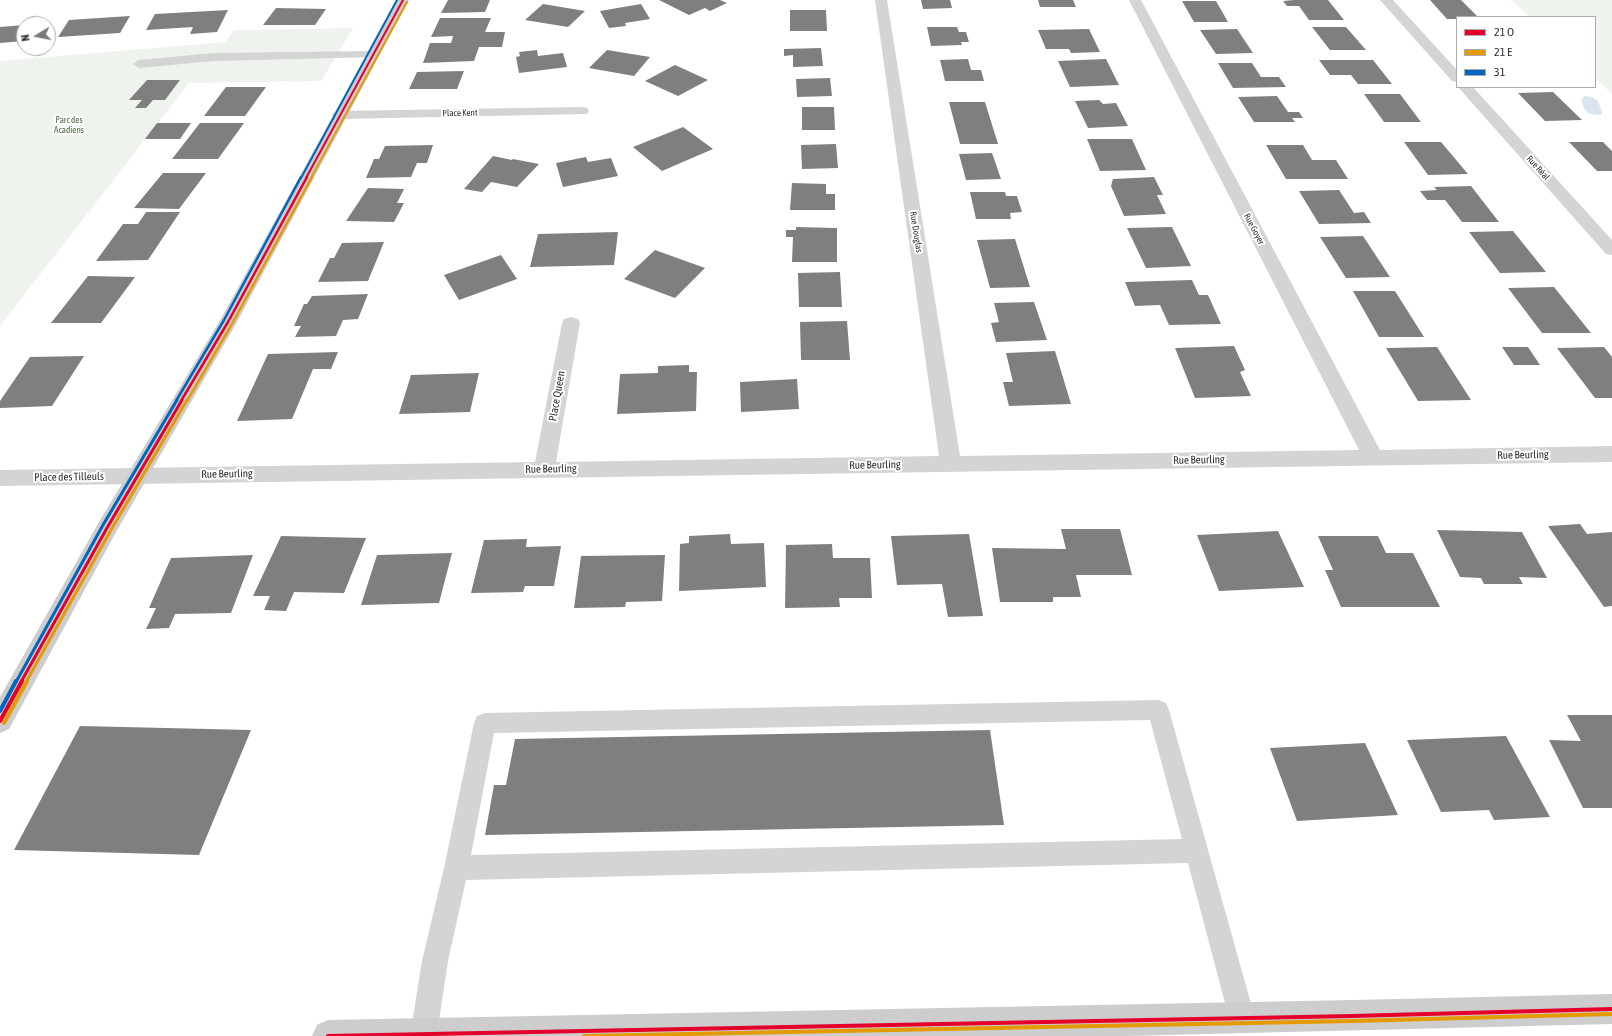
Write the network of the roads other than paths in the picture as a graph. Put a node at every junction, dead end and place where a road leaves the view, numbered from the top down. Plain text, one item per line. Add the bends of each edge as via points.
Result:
1 (403, 0) edge
2 (881, 0) edge
3 (1135, 0) edge
4 (1386, 0) edge
5 (373, 55) junction
6 (139, 64) dead end
7 (1456, 77) edge
8 (1466, 88) edge
9 (582, 111) dead end
10 (339, 115) junction
11 (1612, 250) edge
12 (571, 323) dead end
13 (1612, 454) edge
14 (1373, 457) junction
15 (951, 464) junction
16 (544, 469) junction
17 (138, 476) junction
18 (0, 478) edge
19 (0, 720) edge
20 (1197, 851) junction
21 (456, 868) junction
22 (1612, 1009) edge
23 (1242, 1018) junction
24 (424, 1034) junction
25 (328, 1036) edge

1 - 5 street
2 - 15 street, Rue Douglas
3 - 14 street, Rue Goyer
4 - 7 street
5 - 6 lane via 214,57
5 - 10 street
8 - 11 street, Rue Réal
9 - 10 street, Place Kent
10 - 17 street via 228,322
12 - 16 street, Place Queen
13 - 14 street, Rue Beurling
14 - 15 street, Rue Beurling
15 - 16 street, Rue Beurling
16 - 17 street, Rue Beurling
17 - 18 street, Place des Tilleuls
17 - 19 street
20 - 21 lane
20 - 21 lane via 1158,710 485,723
20 - 23 lane
21 - 24 lane via 435,961
22 - 23 street
23 - 24 street
24 - 25 street

